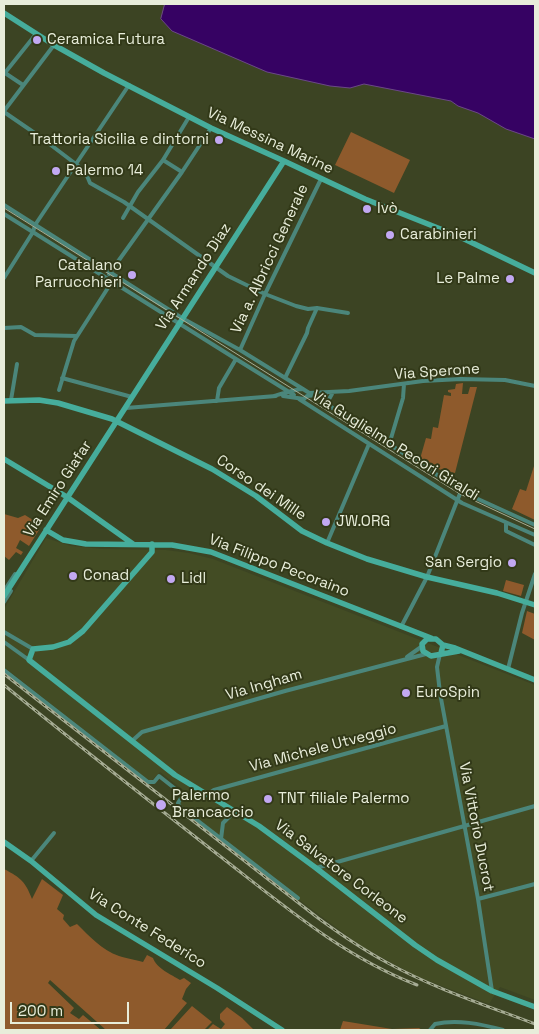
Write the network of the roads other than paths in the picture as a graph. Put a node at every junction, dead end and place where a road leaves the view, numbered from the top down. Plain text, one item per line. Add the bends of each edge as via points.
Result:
1 (4, 13) edge
2 (36, 34) junction
3 (54, 45) junction
4 (4, 73) edge
5 (23, 85) junction
6 (129, 85) junction
7 (4, 111) edge
8 (188, 117) junction
9 (210, 128) junction
10 (163, 160) junction
11 (284, 161) junction
12 (76, 165) junction
13 (182, 172) junction
14 (321, 179) junction
15 (4, 205) edge
16 (129, 206) junction
17 (4, 214) edge
18 (123, 218) dead end
19 (148, 219) junction
20 (36, 225) junction
21 (33, 232) junction
22 (216, 268) junction
23 (110, 272) junction
24 (535, 272) edge
25 (116, 276) junction
26 (4, 278) edge
27 (106, 278) junction
28 (112, 282) junction
29 (265, 294) junction
30 (317, 308) junction
31 (348, 313) dead end
32 (180, 320) junction
33 (4, 328) edge
34 (76, 336) junction
35 (240, 350) junction
36 (236, 360) junction
37 (17, 364) dead end
38 (62, 378) junction
39 (285, 378) junction
40 (404, 384) junction
41 (535, 386) edge
42 (283, 387) junction
43 (59, 390) dead end
44 (306, 392) junction
45 (341, 392) junction
46 (281, 394) junction
47 (332, 394) junction
48 (295, 395) junction
49 (274, 396) junction
50 (313, 396) junction
51 (132, 398) junction
52 (11, 400) junction
53 (4, 401) edge
54 (217, 401) junction
55 (330, 407) junction
56 (126, 408) junction
57 (117, 421) junction
58 (369, 444) junction
59 (389, 445) junction
60 (4, 459) edge
61 (461, 491) junction
62 (67, 496) junction
63 (457, 500) junction
64 (506, 523) junction
65 (535, 525) edge
66 (46, 530) junction
67 (535, 535) edge
68 (122, 536) junction
69 (327, 543) junction
70 (115, 544) junction
71 (133, 544) junction
72 (152, 544) junction
73 (535, 545) edge
74 (535, 574) edge
75 (427, 576) junction
76 (8, 590) edge
77 (4, 596) edge
78 (525, 601) junction
79 (4, 602) edge
80 (535, 605) edge
81 (401, 626) junction
82 (411, 630) junction
83 (4, 632) edge
84 (431, 638) junction
85 (4, 642) edge
86 (421, 645) junction
87 (443, 645) junction
88 (33, 649) junction
89 (461, 650) junction
90 (440, 654) junction
91 (429, 655) junction
92 (405, 658) junction
93 (29, 660) junction
94 (437, 667) junction
95 (508, 669) junction
96 (4, 670) edge
97 (535, 680) edge
98 (446, 726) junction
99 (132, 741) junction
100 (208, 794) junction
101 (535, 806) edge
102 (235, 811) junction
103 (464, 826) junction
104 (54, 833) dead end
105 (222, 839) junction
106 (4, 842) edge
107 (31, 861) junction
108 (316, 868) junction
109 (535, 884) edge
110 (298, 898) dead end
111 (478, 900) junction
112 (492, 991) junction
113 (535, 1007) edge
114 (282, 1030) edge
115 (430, 1030) edge
116 (502, 1030) edge

1 - 2 street, Via Messina Marine
2 - 3 street, Via Messina Marine
2 - 4 street
3 - 5 street
3 - 6 street, Via Messina Marine
4 - 5 street
5 - 7 street
6 - 8 street, Via Messina Marine
6 - 12 street
7 - 12 street
8 - 9 street, Via Messina Marine
8 - 10 street
9 - 11 street, Via Messina Marine
9 - 13 street
10 - 13 street
10 - 16 street
11 - 14 street, Via Messina Marine
11 - 22 street, Via Armando Diaz
12 - 16 street via 85,172 90,183
12 - 20 street
13 - 19 street
14 - 24 street, Via Messina Marine
14 - 29 street, Via a. Albricci Generale
15 - 20 street
16 - 18 street
16 - 19 street
17 - 21 street
19 - 22 street
19 - 23 street
20 - 21 street
20 - 23 street
21 - 26 street
21 - 27 street
22 - 29 street
22 - 32 street, Via Armando Diaz
23 - 25 street
23 - 27 street
25 - 28 street
25 - 32 street
27 - 28 street
28 - 32 street
28 - 34 street
29 - 30 street via 296,306
29 - 35 street, Via a. Albricci Generale
30 - 31 street
30 - 39 street
32 - 35 street, Via Guglielmo Pecori Giraldi
32 - 36 street, Via Guglielmo Pecori Giraldi
32 - 51 street, Via Armando Diaz
33 - 34 street via 21,328 35,336
34 - 38 street
35 - 39 street, Via Guglielmo Pecori Giraldi
36 - 42 street, Via Guglielmo Pecori Giraldi
36 - 54 street via 219,388
37 - 52 street
38 - 43 street
38 - 51 street
39 - 44 street, Via Guglielmo Pecori Giraldi
40 - 41 street, Via Sperone via 480,379
40 - 45 street, Via Sperone
40 - 59 street
42 - 46 street
42 - 48 street, Via Guglielmo Pecori Giraldi
44 - 45 street
44 - 48 street
44 - 48 street via 305,399
44 - 50 street
45 - 47 street
46 - 48 street
46 - 49 street
47 - 50 street
47 - 55 street via 328,400
48 - 49 street
48 - 58 street, Via Guglielmo Pecori Giraldi
49 - 54 street
50 - 55 street, Via Guglielmo Pecori Giraldi
51 - 56 street, Via Armando Diaz
52 - 53 street, Corso dei Mille
52 - 57 street, Corso dei Mille via 39,400
54 - 56 street
55 - 59 street, Via Guglielmo Pecori Giraldi
56 - 57 street, Via Emiro Giafar
57 - 62 street, Via Emiro Giafar
57 - 69 street, Corso dei Mille via 212,469 302,530
58 - 63 street, Via Guglielmo Pecori Giraldi
58 - 69 street
59 - 61 street, Via Guglielmo Pecori Giraldi
60 - 62 street
61 - 63 street
61 - 65 street, Via Guglielmo Pecori Giraldi
62 - 66 street, Via Emiro Giafar
62 - 68 street
63 - 64 street, Via Guglielmo Pecori Giraldi
63 - 75 street
64 - 67 street, Via Guglielmo Pecori Giraldi
64 - 73 street via 506,531
66 - 70 street, Via Filippo Pecoraino via 63,540
66 - 76 street, Via Emiro Giafar
68 - 70 street
68 - 71 street
69 - 75 street, Corso dei Mille via 367,559
70 - 71 street, Via Filippo Pecoraino
71 - 72 street, Via Filippo Pecoraino
72 - 81 street, Via Filippo Pecoraino via 211,552
72 - 88 street via 152,552 83,631 69,642
74 - 78 street
75 - 78 street, Corso dei Mille
75 - 81 street
76 - 77 street, Via Emiro Giafar
76 - 79 street
78 - 80 street, Corso dei Mille
78 - 95 street
81 - 82 street, Via Filippo Pecoraino
82 - 84 street, Via Filippo Pecoraino
82 - 86 street
83 - 88 street
84 - 86 street
84 - 87 street
85 - 93 street
86 - 91 street
86 - 92 street
87 - 89 street
87 - 90 street
88 - 93 street
89 - 90 street
89 - 95 street
90 - 91 street
90 - 94 street
91 - 92 street, Via Ingham
91 - 94 street
92 - 99 street, Via Ingham via 142,732
93 - 99 street, Via Salvatore Corleone
94 - 98 street, Via Vittorio Ducrot
95 - 97 street
96 - 105 street via 148,782 154,782 159,776 183,795 178,803 180,807
98 - 100 street, Via Michele Utveggio
98 - 103 street, Via Vittorio Ducrot
99 - 100 street, Via Salvatore Corleone via 175,775
100 - 102 street, Via Salvatore Corleone
101 - 103 street
102 - 105 street via 223,823
102 - 108 street, Via Salvatore Corleone
103 - 108 street
103 - 111 street, Via Vittorio Ducrot
104 - 107 street
105 - 110 street
106 - 107 street, Via Conte Federico
107 - 114 street, Via Conte Federico via 96,916
108 - 112 street, Via Salvatore Corleone via 415,945
109 - 111 street
111 - 112 street, Via Vittorio Ducrot
112 - 113 street, Via Salvatore Corleone
115 - 116 street via 435,1024 450,1022

